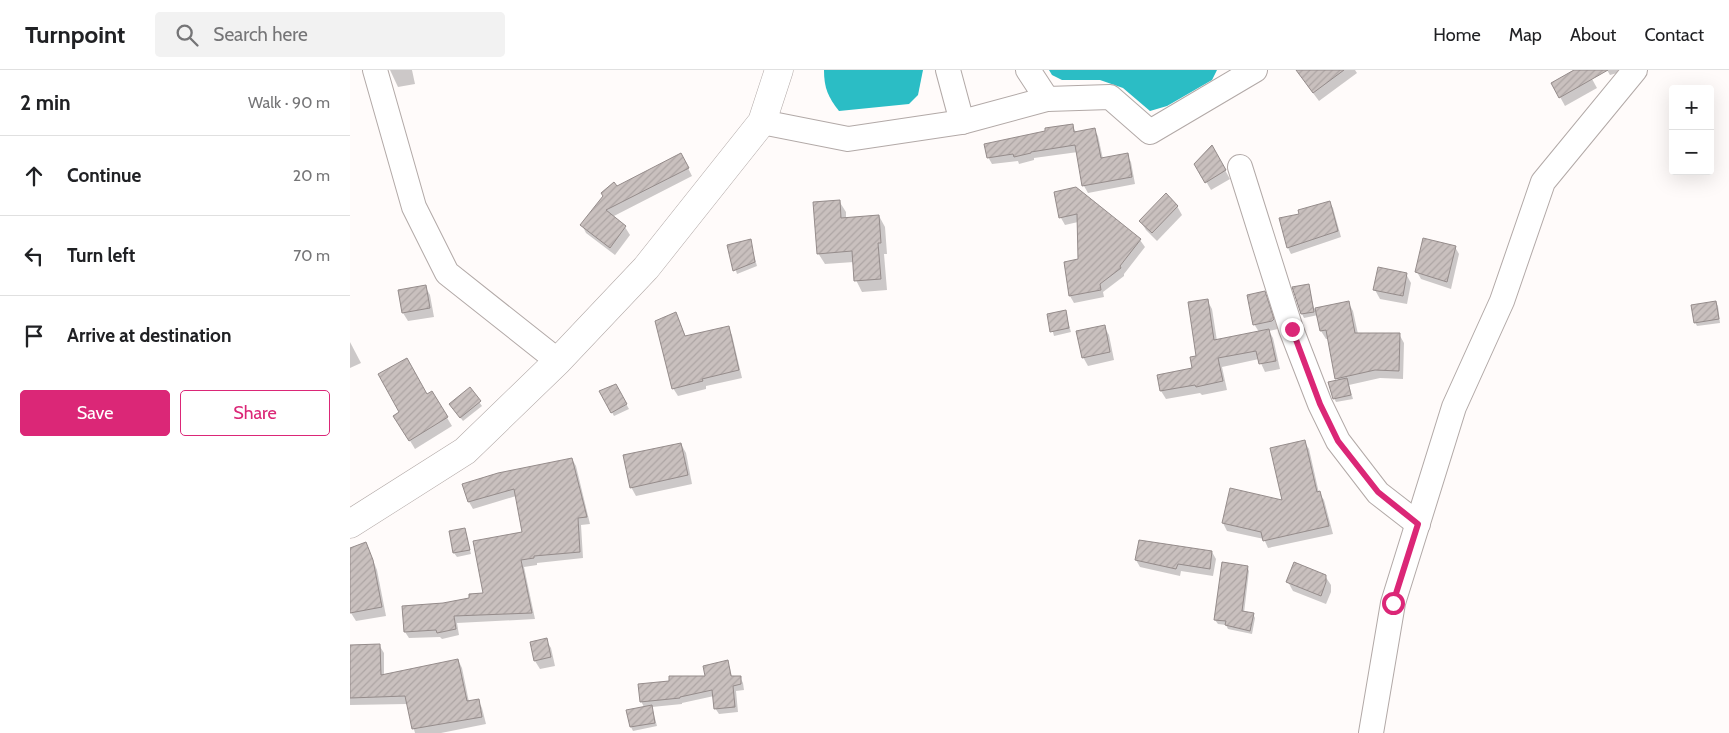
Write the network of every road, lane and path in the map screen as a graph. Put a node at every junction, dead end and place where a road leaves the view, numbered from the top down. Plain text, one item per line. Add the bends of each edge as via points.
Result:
1 (375, 70) edge
2 (779, 70) edge
3 (948, 70) edge
4 (1028, 70) edge
5 (1635, 70) edge
6 (1250, 71) edge
7 (1047, 99) junction
8 (762, 122) junction
9 (962, 122) junction
10 (1240, 167) dead end
11 (558, 361) junction
12 (350, 524) edge
13 (1418, 524) junction
14 (1371, 733) edge

1 - 11 street via 414,207 447,273
2 - 8 main road
3 - 9 street
4 - 7 street
5 - 13 street via 1543,182 1502,301 1454,407
6 - 7 street via 1150,132 1110,97
7 - 9 street
8 - 9 street via 848,139
8 - 11 main road via 646,268
10 - 13 street via 1292,329 1327,419 1338,441 1378,492
11 - 12 main road via 465,451
13 - 14 street via 1393,603

